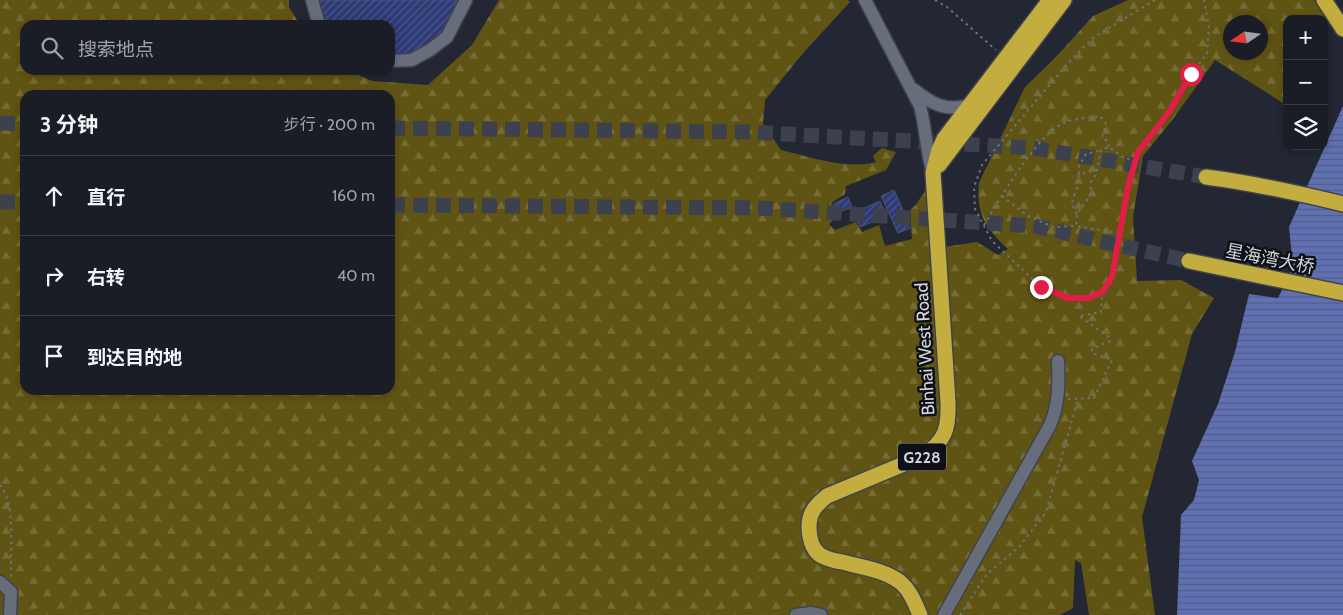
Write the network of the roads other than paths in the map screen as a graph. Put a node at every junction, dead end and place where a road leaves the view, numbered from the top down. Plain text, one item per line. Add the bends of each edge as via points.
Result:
1 (312, 0) edge
2 (466, 0) edge
3 (865, 0) edge
4 (1050, 0) edge
5 (1064, 0) edge
6 (1324, 0) edge
7 (318, 20) edge
8 (1343, 29) edge
9 (395, 61) edge
10 (909, 85) junction
11 (970, 105) junction
12 (934, 172) junction
13 (1206, 177) tunnel mouth
14 (1343, 204) edge
15 (1189, 261) tunnel mouth
16 (1343, 293) edge
17 (1058, 361) dead end
18 (0, 582) edge
19 (10, 615) edge
20 (796, 615) edge
21 (821, 615) edge
22 (920, 615) edge
23 (944, 615) edge

1 - 7 street
2 - 9 street via 447,37 412,60
3 - 10 street
4 - 11 highway, Binhai West Road / G228
5 - 12 highway
6 - 8 highway
10 - 11 street via 936,105 958,109
10 - 12 street via 920,106
11 - 12 highway, Binhai West Road / G228 via 944,139
12 - 22 highway, Binhai West Road / G228 via 947,428 942,439 923,456 827,496 811,511 809,520 811,541 820,555 880,572 902,583
13 - 14 highway via 1287,190
15 - 16 highway, 星海湾大桥
17 - 23 street via 1056,412
18 - 19 street via 11,592
20 - 21 street

